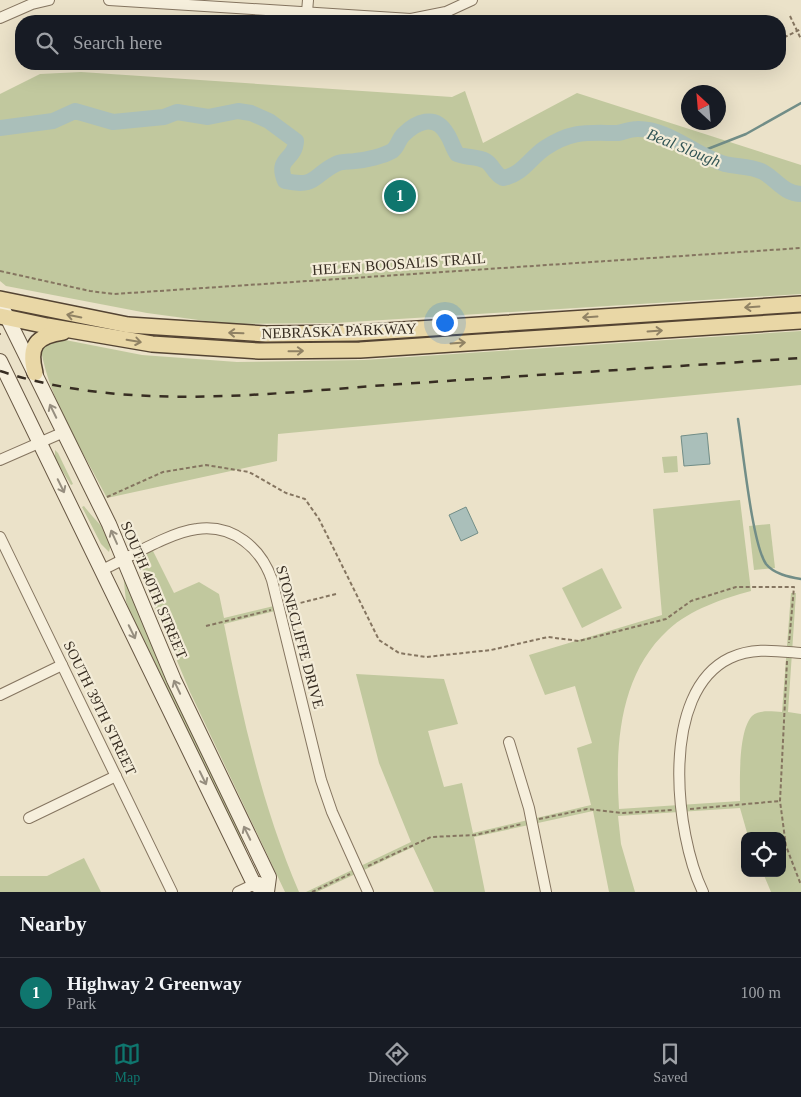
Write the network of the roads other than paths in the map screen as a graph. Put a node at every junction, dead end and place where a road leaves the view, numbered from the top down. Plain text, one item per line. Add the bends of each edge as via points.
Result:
1 (49, 0) edge
2 (109, 0) edge
3 (308, 0) edge
4 (472, 0) edge
5 (179, 2) edge
6 (307, 12) junction
7 (364, 15) edge
8 (434, 15) edge
9 (0, 18) edge
10 (0, 299) edge
11 (0, 303) edge
12 (801, 304) edge
13 (4, 316) edge
14 (801, 322) edge
15 (73, 331) junction
16 (0, 361) edge
17 (35, 373) junction
18 (67, 439) junction
19 (40, 442) junction
20 (0, 460) edge
21 (0, 537) edge
22 (124, 560) junction
23 (102, 570) junction
24 (801, 653) edge
25 (62, 665) junction
26 (0, 696) edge
27 (509, 742) dead end
28 (116, 776) junction
29 (29, 818) dead end
30 (254, 884) junction
31 (268, 887) edge
32 (172, 892) edge
33 (238, 892) edge
34 (368, 892) edge
35 (546, 892) edge
36 (703, 892) edge

1 - 9 street
2 - 5 street
3 - 6 street
4 - 8 street
5 - 6 street
6 - 7 street
12 -> 10 main road, NEBRASKA PARKWAY via 356,333 266,334 128,325
11 - 13 main road, SOUTH 40TH STREET
13 - 15 main road, NEBRASKA PARKWAY
13 - 17 main road, SOUTH 40TH STREET
15 -> 14 main road, NEBRASKA PARKWAY via 152,344 276,351 360,350
15 - 17 main road via 50,334 39,340 32,353
16 - 19 main road
18 -> 17 main road, SOUTH 40TH STREET
18 - 19 street
22 -> 18 main road, SOUTH 40TH STREET
19 - 20 street
19 -> 23 main road
21 - 25 street, SOUTH 39TH STREET
22 - 23 street, STONECLIFFE DRIVE
31 -> 22 main road, SOUTH 40TH STREET via 174,680
22 - 34 street, STONECLIFFE DRIVE via 177,534 207,528 239,537 260,555 272,580 321,780
23 -> 30 main road
24 - 36 street via 755,651 741,654 717,666 699,687 686,720 679,770 686,842
25 - 26 street
25 - 28 street, SOUTH 39TH STREET
27 - 35 street via 532,821
28 - 29 street
28 - 32 street, SOUTH 39TH STREET
30 - 31 main road, SOUTH 40TH STREET
30 - 33 street

